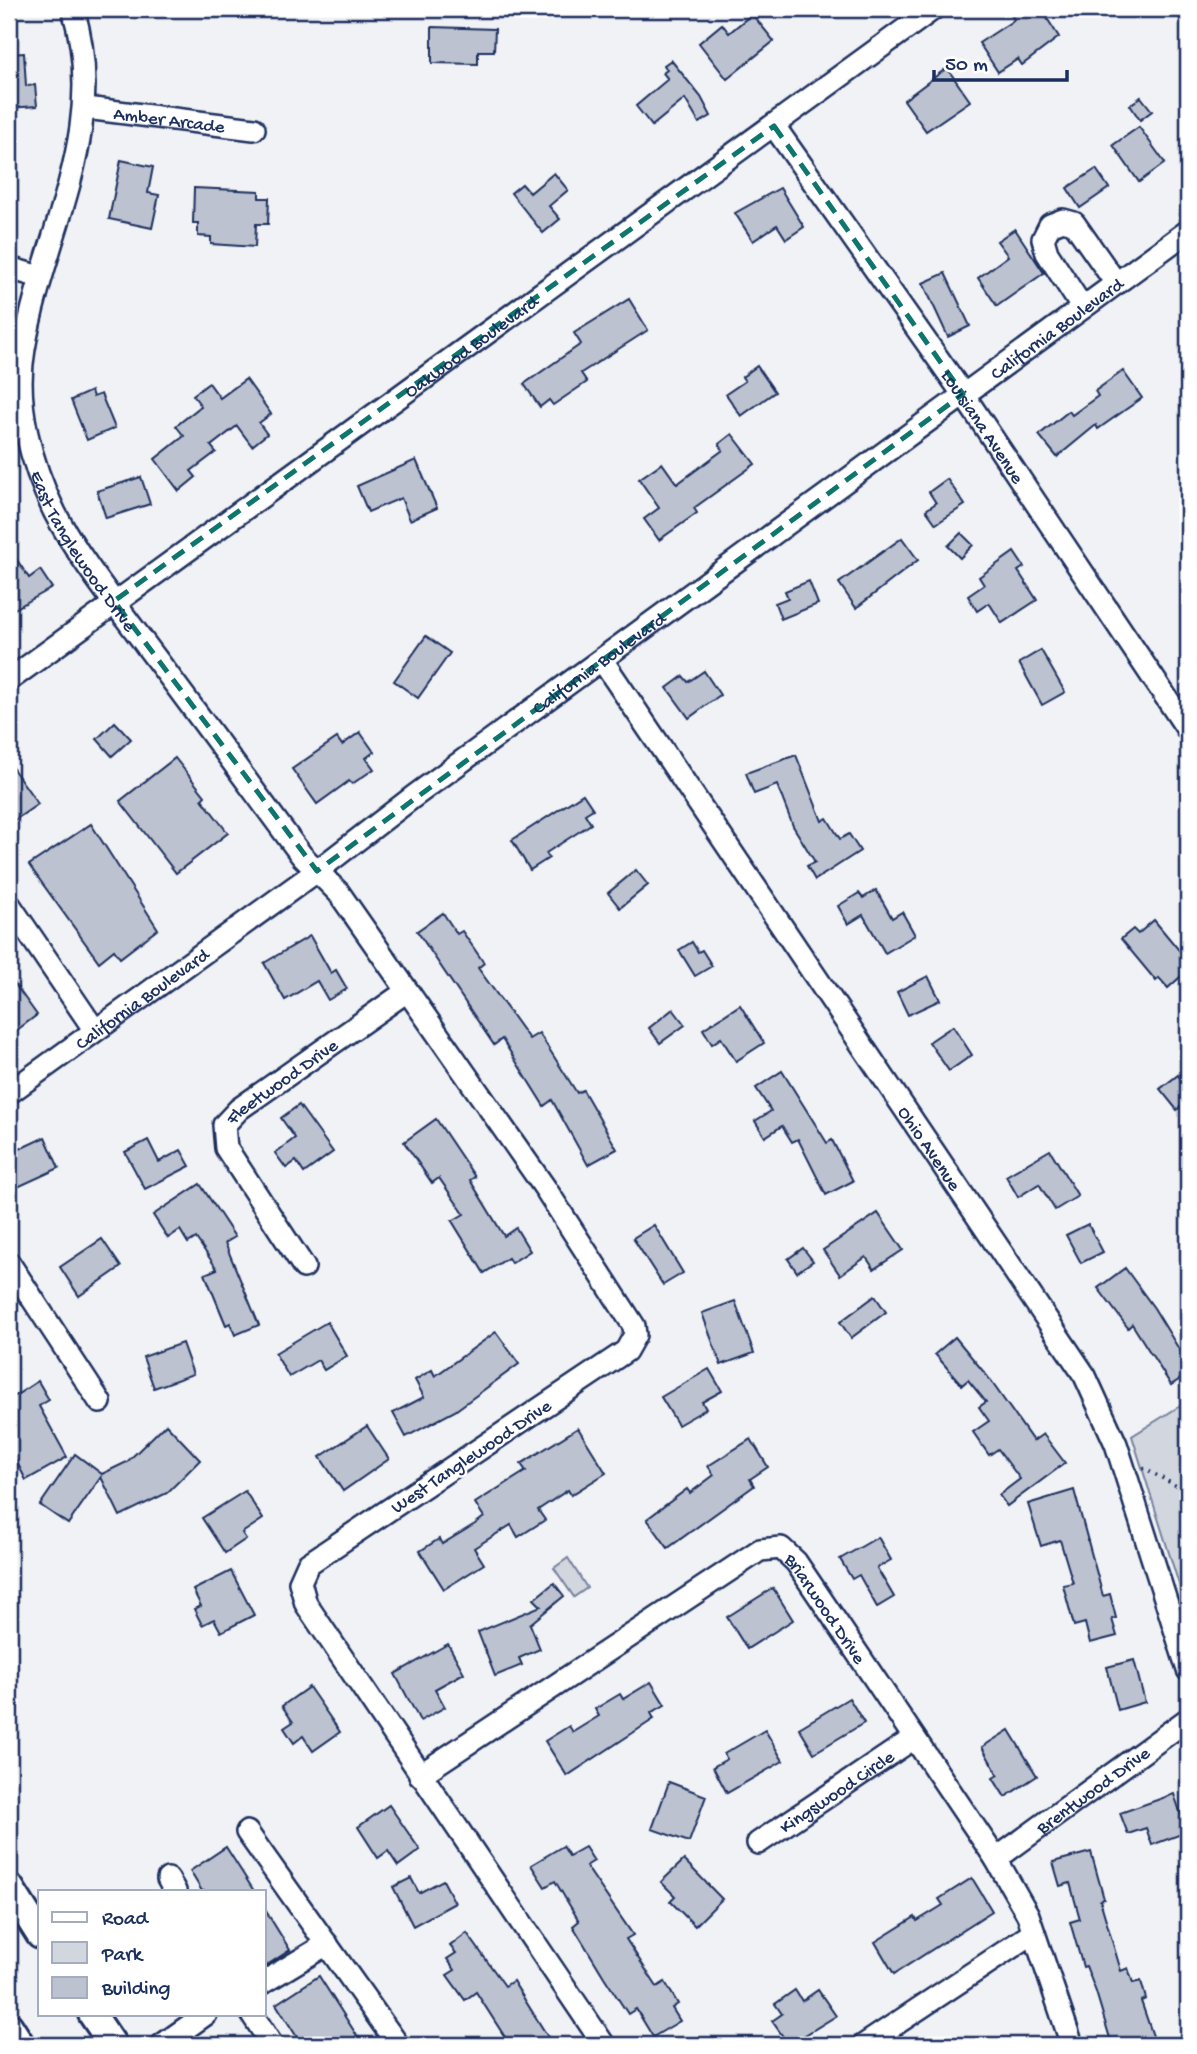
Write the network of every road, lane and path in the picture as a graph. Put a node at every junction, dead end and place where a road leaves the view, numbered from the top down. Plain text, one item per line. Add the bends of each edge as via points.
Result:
1 (74, 9) edge
2 (933, 9) edge
3 (86, 108) junction
4 (774, 126) junction
5 (254, 129) dead end
6 (1188, 230) edge
7 (9, 268) edge
8 (40, 277) junction
9 (1116, 283) junction
10 (1082, 307) junction
11 (963, 394) junction
12 (114, 601) junction
13 (602, 660) junction
14 (9, 680) edge
15 (1188, 730) edge
16 (317, 871) junction
17 (9, 904) edge
18 (407, 991) junction
19 (94, 1029) junction
20 (9, 1093) edge
21 (9, 1263) edge
22 (304, 1267) dead end
23 (100, 1402) dead end
24 (1124, 1471) junction
25 (1188, 1492) edge
26 (1188, 1670) edge
27 (1188, 1719) edge
28 (914, 1738) junction
29 (420, 1775) junction
30 (247, 1832) dead end
31 (758, 1843) dead end
32 (996, 1859) junction
33 (9, 1886) edge
34 (38, 1932) edge
35 (1033, 1933) junction
36 (327, 1944) junction
37 (266, 1981) edge
38 (93, 2016) edge
39 (203, 2016) edge
40 (253, 2016) edge
41 (9, 2026) edge
42 (21, 2045) edge
43 (113, 2045) edge
44 (162, 2045) edge
45 (272, 2045) edge
46 (398, 2045) edge
47 (604, 2045) edge
48 (864, 2045) edge
49 (1072, 2045) edge

1 - 3 street, East Tanglewood Drive
2 - 4 street, Oakwood Boulevard
3 - 5 street, Amber Arcade
3 - 8 street, East Tanglewood Drive via 71,182
4 - 11 street, Louisiana Avenue
4 - 12 street, Oakwood Boulevard
6 - 9 street, California Boulevard
7 - 8 street
8 - 12 street, East Tanglewood Drive via 23,352 30,451 56,513
9 - 10 street, California Boulevard
9 - 10 street via 1074,223 1063,220 1050,225 1043,239 1047,253
10 - 11 street, California Boulevard
11 - 13 street, California Boulevard
11 - 15 street, Louisiana Avenue
12 - 14 street, Oakwood Boulevard
12 - 16 street, East Tanglewood Drive
13 - 16 street, California Boulevard
13 - 24 street, Ohio Avenue via 1085,1376
16 - 18 street, West Tanglewood Drive via 339,893
16 - 19 street, California Boulevard
17 - 19 street
18 - 22 street, Fleetwood Drive via 239,1109 224,1125 226,1148
18 - 29 street, West Tanglewood Drive via 545,1188 634,1326 635,1335 626,1351 308,1564 302,1573 306,1604
19 - 20 street, California Boulevard
21 - 23 street
24 - 25 path via 1149,1469
24 - 26 street, Ohio Avenue
27 - 32 street, Brentwood Drive
28 - 29 street, Briarwood Drive via 796,1562 772,1546
28 - 31 street, Kingswood Circle
28 - 32 street, Briarwood Drive
29 - 47 street, West Tanglewood Drive
30 - 36 street
32 - 35 street, Briarwood Drive via 1028,1915
33 - 34 main road
35 - 48 street
35 - 49 street, Briarwood Drive
36 - 37 street
36 - 46 street
38 - 43 main road
39 - 44 street
40 - 45 street
41 - 42 main road

